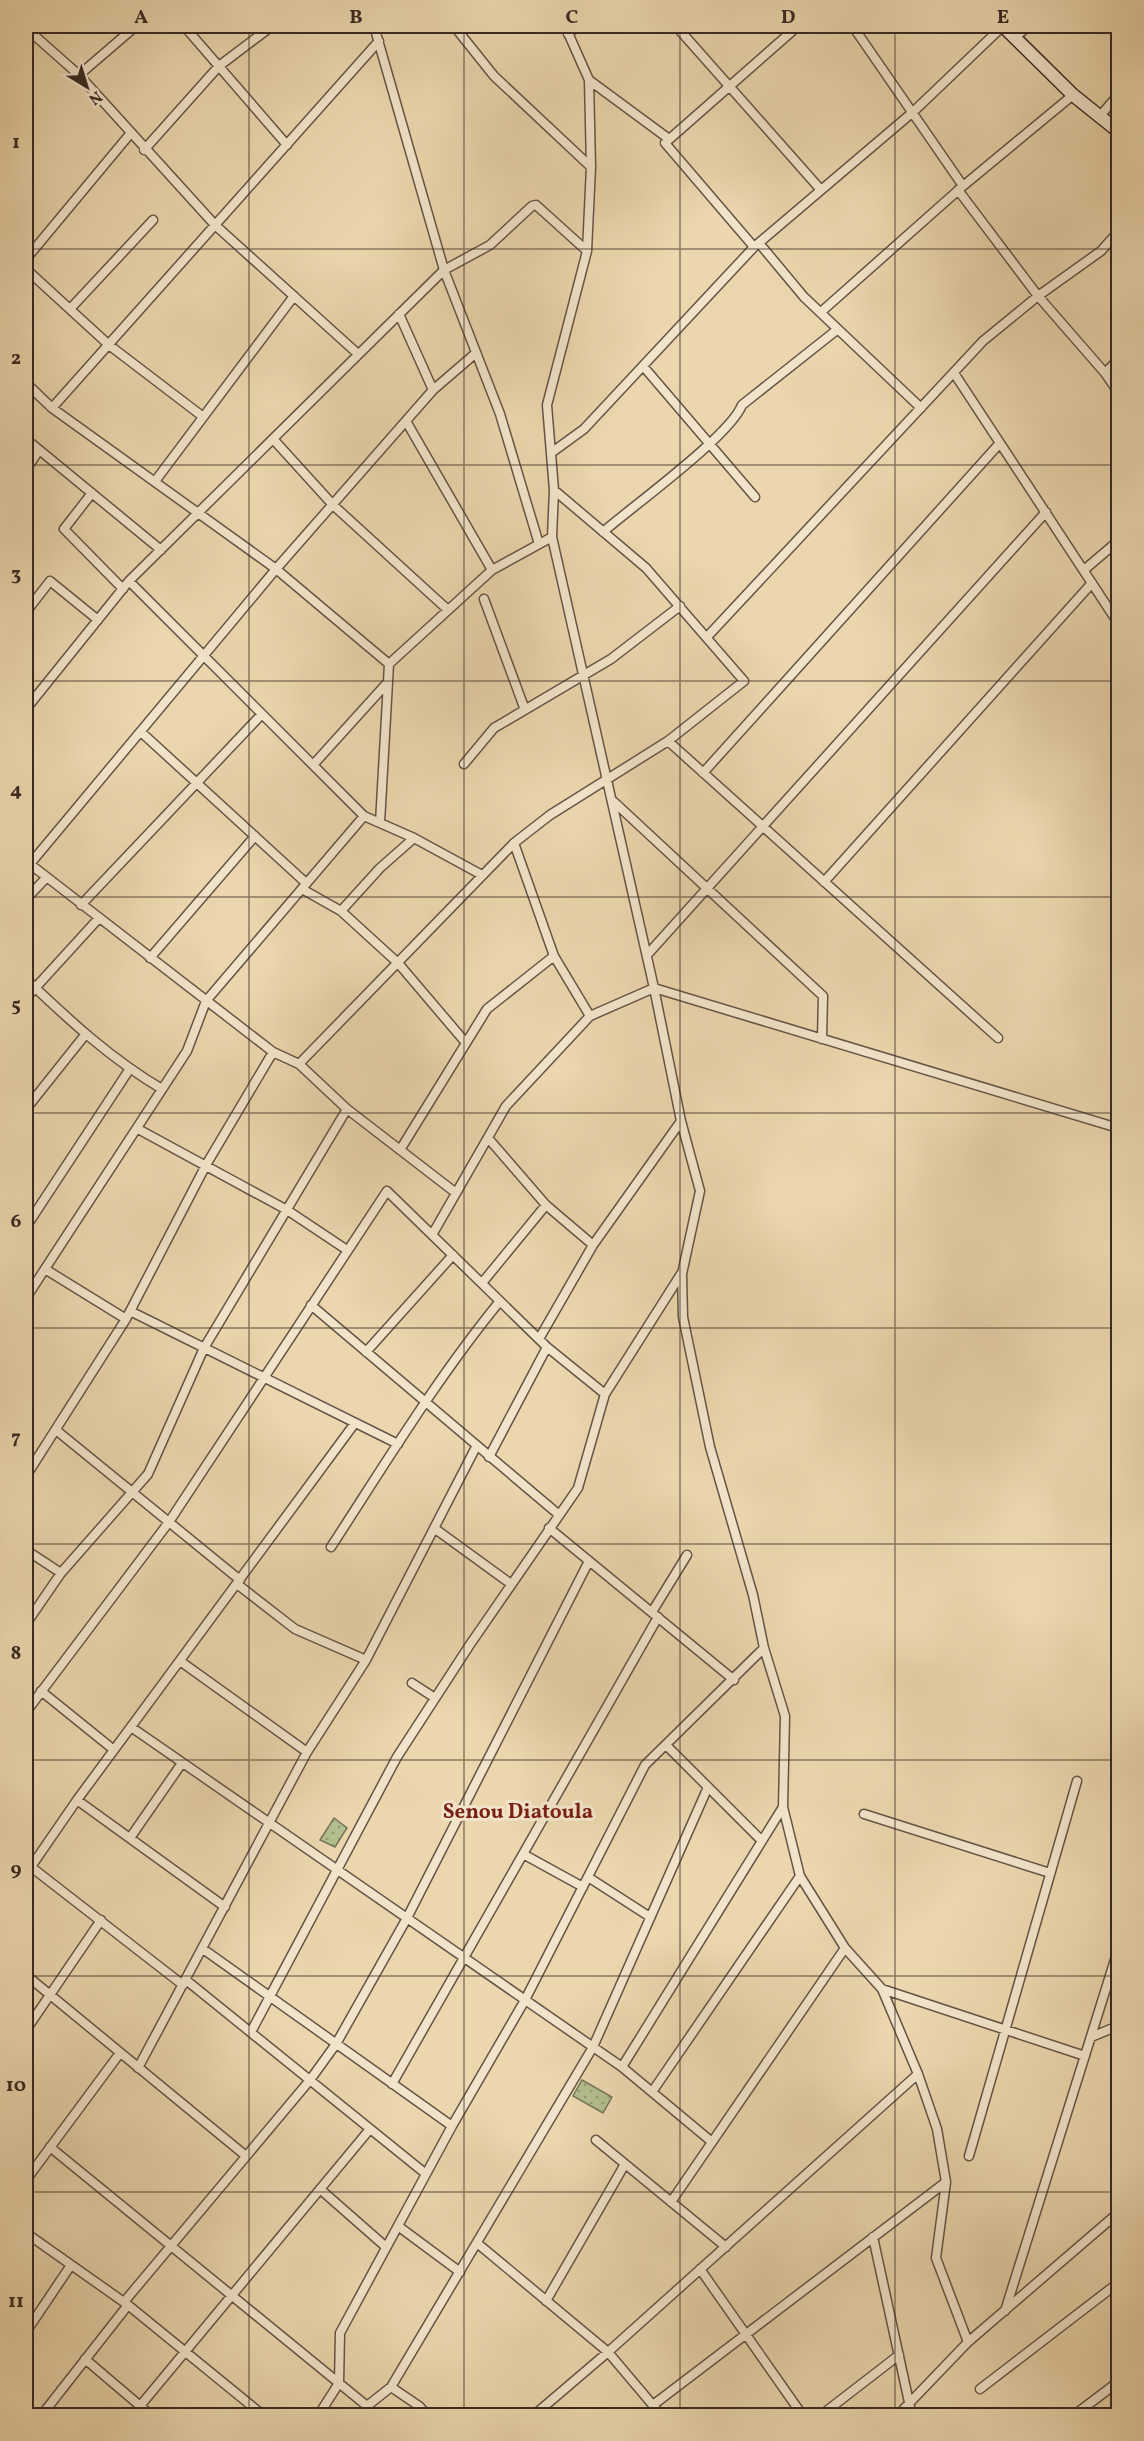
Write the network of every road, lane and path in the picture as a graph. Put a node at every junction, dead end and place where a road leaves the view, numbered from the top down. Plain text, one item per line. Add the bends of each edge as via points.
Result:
1 (136, 26) edge
2 (184, 26) edge
3 (272, 26) edge
4 (374, 26) edge
5 (454, 26) edge
6 (578, 26) edge
7 (676, 26) edge
8 (798, 26) edge
9 (854, 26) edge
10 (1003, 26) edge
11 (1029, 26) edge
12 (26, 28) edge
13 (567, 30) edge
14 (1014, 38) junction
15 (379, 41) junction
16 (219, 66) junction
17 (79, 75) junction
18 (589, 80) junction
19 (731, 84) junction
20 (1073, 95) junction
21 (1119, 95) edge
22 (913, 112) junction
23 (1100, 116) junction
24 (1119, 131) edge
25 (130, 134) junction
26 (669, 139) junction
27 (287, 145) junction
28 (144, 150) junction
29 (591, 167) junction
30 (961, 188) junction
31 (821, 190) junction
32 (153, 220) dead end
33 (215, 225) junction
34 (1119, 232) edge
35 (757, 245) junction
36 (587, 250) junction
37 (26, 259) edge
38 (26, 269) edge
39 (444, 270) junction
40 (294, 296) junction
41 (1038, 296) junction
42 (70, 309) junction
43 (821, 312) junction
44 (399, 314) junction
45 (838, 329) junction
46 (109, 345) junction
47 (476, 353) junction
48 (358, 354) junction
49 (1119, 360) edge
50 (643, 366) junction
51 (954, 373) junction
52 (1105, 373) junction
53 (26, 383) edge
54 (433, 390) junction
55 (1119, 392) edge
56 (52, 408) junction
57 (921, 408) junction
58 (202, 416) junction
59 (406, 422) junction
60 (26, 439) edge
61 (274, 440) junction
62 (1000, 443) junction
63 (709, 444) junction
64 (39, 450) junction
65 (551, 453) junction
66 (26, 470) edge
67 (156, 480) junction
68 (554, 490) junction
69 (92, 493) junction
70 (754, 497) dead end
71 (333, 505) junction
72 (200, 512) junction
73 (1046, 512) junction
74 (603, 532) junction
75 (552, 537) junction
76 (1119, 541) edge
77 (539, 544) junction
78 (161, 550) junction
79 (276, 569) junction
80 (492, 570) junction
81 (1084, 570) junction
82 (129, 581) junction
83 (1092, 583) junction
84 (123, 589) junction
85 (484, 599) dead end
86 (680, 606) junction
87 (448, 610) junction
88 (26, 612) edge
89 (98, 620) junction
90 (1119, 623) edge
91 (707, 637) junction
92 (205, 656) junction
93 (389, 664) junction
94 (584, 676) junction
95 (388, 682) junction
96 (26, 691) edge
97 (34, 698) junction
98 (26, 708) edge
99 (525, 710) junction
100 (262, 714) junction
101 (141, 732) junction
102 (668, 741) junction
103 (464, 764) dead end
104 (313, 765) junction
105 (703, 773) junction
106 (607, 781) junction
107 (195, 782) junction
108 (612, 800) junction
109 (364, 816) junction
110 (380, 823) junction
111 (762, 826) junction
112 (255, 836) junction
113 (414, 838) junction
114 (514, 843) junction
115 (28, 862) edge
116 (482, 875) junction
117 (46, 878) junction
118 (824, 882) junction
119 (304, 886) junction
120 (706, 888) junction
121 (26, 899) edge
122 (81, 905) junction
123 (341, 911) junction
124 (99, 918) junction
125 (647, 955) junction
126 (554, 956) junction
127 (150, 958) junction
128 (398, 963) junction
129 (26, 980) edge
130 (35, 988) junction
131 (654, 988) junction
132 (26, 998) edge
133 (206, 1001) junction
134 (590, 1016) junction
135 (85, 1035) junction
136 (998, 1038) dead end
137 (822, 1039) junction
138 (466, 1044) junction
139 (273, 1052) junction
140 (299, 1064) junction
141 (129, 1070) junction
142 (162, 1089) junction
143 (26, 1109) edge
144 (347, 1110) junction
145 (681, 1121) junction
146 (1119, 1128) edge
147 (138, 1129) junction
148 (488, 1138) junction
149 (400, 1150) junction
150 (206, 1165) junction
151 (456, 1193) junction
152 (546, 1205) junction
153 (286, 1210) junction
154 (26, 1227) edge
155 (432, 1235) junction
156 (593, 1245) junction
157 (347, 1250) junction
158 (453, 1256) junction
159 (45, 1269) junction
160 (682, 1274) junction
161 (482, 1283) junction
162 (26, 1298) edge
163 (500, 1301) junction
164 (311, 1305) junction
165 (128, 1315) junction
166 (539, 1339) junction
167 (547, 1347) junction
168 (204, 1348) junction
169 (366, 1352) junction
170 (263, 1377) junction
171 (605, 1394) junction
172 (425, 1404) junction
173 (355, 1423) junction
174 (56, 1430) junction
175 (398, 1444) junction
176 (476, 1447) junction
177 (489, 1457) junction
178 (26, 1476) edge
179 (134, 1493) junction
180 (558, 1514) junction
181 (169, 1522) junction
182 (434, 1528) junction
183 (549, 1528) junction
184 (331, 1547) dead end
185 (26, 1550) edge
186 (687, 1555) dead end
187 (589, 1561) junction
188 (61, 1573) junction
189 (238, 1582) junction
190 (511, 1584) junction
191 (655, 1615) junction
192 (26, 1624) edge
193 (764, 1648) junction
194 (366, 1660) junction
195 (180, 1661) junction
196 (734, 1680) junction
197 (412, 1683) dead end
198 (42, 1691) junction
199 (435, 1698) junction
200 (26, 1712) edge
201 (131, 1727) junction
202 (666, 1745) junction
203 (114, 1750) junction
204 (307, 1752) junction
205 (182, 1763) junction
206 (1077, 1781) dead end
207 (708, 1787) junction
208 (77, 1800) junction
209 (783, 1807) junction
210 (864, 1814) dead end
211 (269, 1823) junction
212 (130, 1838) junction
213 (762, 1841) junction
214 (523, 1854) junction
215 (27, 1868) edge
216 (337, 1870) junction
217 (1050, 1873) junction
218 (800, 1876) junction
219 (588, 1877) junction
220 (583, 1887) junction
221 (225, 1907) junction
222 (650, 1917) junction
223 (407, 1918) junction
224 (102, 1920) junction
225 (845, 1948) junction
226 (203, 1949) junction
227 (1119, 1950) edge
228 (464, 1958) junction
229 (26, 1975) edge
230 (185, 1983) junction
231 (882, 1989) junction
232 (49, 1995) junction
233 (270, 1996) junction
234 (525, 2000) junction
235 (1119, 2026) edge
236 (26, 2030) edge
237 (1005, 2030) junction
238 (250, 2032) junction
239 (1091, 2037) junction
240 (336, 2044) junction
241 (593, 2047) junction
242 (120, 2053) junction
243 (1085, 2056) junction
244 (622, 2067) junction
245 (138, 2068) junction
246 (918, 2074) junction
247 (310, 2080) junction
248 (392, 2084) junction
249 (652, 2092) junction
250 (452, 2126) junction
251 (370, 2129) junction
252 (596, 2140) dead end
253 (712, 2142) junction
254 (50, 2147) junction
255 (246, 2156) junction
256 (969, 2156) dead end
257 (625, 2164) junction
258 (426, 2174) junction
259 (26, 2180) edge
260 (946, 2182) junction
261 (320, 2189) junction
262 (671, 2202) junction
263 (1119, 2213) edge
264 (398, 2226) junction
265 (26, 2233) edge
266 (873, 2237) junction
267 (477, 2243) junction
268 (171, 2246) junction
269 (386, 2247) junction
270 (726, 2247) junction
271 (71, 2265) junction
272 (700, 2269) junction
273 (460, 2272) junction
274 (1119, 2283) edge
275 (232, 2295) junction
276 (546, 2301) junction
277 (126, 2304) junction
278 (1005, 2311) junction
279 (26, 2332) edge
280 (746, 2334) junction
281 (968, 2342) junction
282 (186, 2351) junction
283 (608, 2352) junction
284 (899, 2355) junction
285 (85, 2360) junction
286 (1119, 2382) edge
287 (339, 2383) junction
288 (391, 2387) junction
289 (980, 2389) dead end
290 (910, 2404) junction
291 (653, 2405) junction
292 (140, 2406) junction
293 (42, 2415) edge
294 (152, 2415) edge
295 (264, 2415) edge
296 (318, 2415) edge
297 (428, 2415) edge
298 (533, 2415) edge
299 (662, 2415) edge
300 (803, 2415) edge
301 (820, 2415) edge
302 (897, 2415) edge
303 (912, 2415) edge
304 (1073, 2415) edge

1 - 17 street
2 - 16 street
3 - 16 street
4 - 15 street
5 - 29 street via 494,76
6 - 13 street
7 - 19 street
8 - 19 street
9 - 22 street
10 - 14 street
10 - 22 street
11 - 14 street
12 - 17 street
13 - 18 street
14 - 20 street
15 - 27 street
15 - 39 street
16 - 27 street
16 - 28 street
17 - 25 street
18 - 26 street
18 - 29 street
19 - 26 street
19 - 31 street
20 - 23 street
20 - 30 street
21 - 23 street
22 - 30 street
22 - 31 street
23 - 24 street
25 - 28 street
25 - 37 street
26 - 35 street via 664,143
27 - 33 street
28 - 33 street
29 - 36 street
30 - 41 street
30 - 43 street
31 - 35 street
32 - 42 street
33 - 40 street
33 - 46 street
34 - 41 street via 1101,251
35 - 43 street
35 - 50 street
36 - 39 street via 536,205 490,245
36 - 65 street via 547,405
38 - 42 street
39 - 44 street
39 - 47 street
40 - 48 street
40 - 58 street
41 - 51 street via 983,341
41 - 52 street
42 - 46 street
43 - 45 street
44 - 48 street
44 - 54 street
45 - 57 street
45 - 63 street via 742,405 738,417
46 - 56 street
46 - 58 street
47 - 54 street
47 - 77 street via 500,414
48 - 61 street
49 - 52 street
50 - 63 street
50 - 65 street via 584,429
51 - 57 street
51 - 62 street
52 - 55 street
53 - 56 street
54 - 59 street
56 - 67 street
57 - 91 street
58 - 67 street
59 - 71 street
59 - 80 street
60 - 64 street
61 - 71 street
61 - 72 street
62 - 73 street
62 - 105 street
63 - 70 street
63 - 74 street
64 - 66 street
64 - 69 street
65 - 68 street
67 - 72 street
68 - 74 street
68 - 75 street
69 - 78 street
69 - 84 street via 64,529
71 - 79 street
71 - 87 street
72 - 78 street
72 - 79 street
73 - 81 street
73 - 111 street
74 - 86 street via 646,568
75 - 77 street
75 - 94 street
76 - 81 street
77 - 80 street
78 - 82 street
79 - 92 street
79 - 93 street
80 - 87 street
81 - 83 street
82 - 84 street
82 - 92 street
83 - 90 street
83 - 118 street
84 - 89 street
85 - 99 street
86 - 91 street
86 - 94 street
87 - 93 street
88 - 89 street via 50,581
89 - 97 street
91 - 102 street via 744,681
92 - 100 street
92 - 101 street
93 - 95 street
94 - 99 street
94 - 106 street
95 - 104 street
95 - 110 street
96 - 97 street
97 - 98 street
99 - 103 street via 494,728
100 - 104 street
100 - 107 street
101 - 107 street
101 - 115 street
102 - 105 street
102 - 106 street
104 - 109 street
105 - 111 street
106 - 108 street
106 - 114 street via 550,815
107 - 112 street
107 - 122 street
108 - 120 street
108 - 125 street
109 - 110 street
109 - 119 street
110 - 113 street
111 - 118 street
111 - 120 street
112 - 119 street
112 - 127 street
113 - 116 street
113 - 123 street
114 - 116 street
114 - 126 street
115 - 117 street
116 - 128 street
117 - 121 street
117 - 122 street
118 - 136 street
119 - 123 street
119 - 133 street
120 - 125 street
120 - 137 street via 823,996
122 - 124 street
123 - 128 street
124 - 127 street
124 - 130 street
125 - 131 street
126 - 134 street
126 - 138 street via 487,1009
127 - 133 street
128 - 138 street
128 - 140 street
129 - 130 street
130 - 132 street
130 - 135 street
131 - 134 street
131 - 137 street
131 - 145 street
133 - 139 street
133 - 142 street via 187,1051
134 - 148 street via 506,1107
135 - 141 street
135 - 143 street
137 - 146 street
138 - 149 street
139 - 140 street
139 - 150 street
140 - 144 street
141 - 142 street
141 - 154 street
142 - 147 street
144 - 149 street
144 - 153 street
145 - 156 street
145 - 160 street via 700,1191
147 - 150 street
147 - 159 street
148 - 151 street
148 - 152 street
149 - 151 street
150 - 153 street
150 - 165 street
151 - 155 street
152 - 156 street
152 - 161 street
153 - 157 street
153 - 168 street
155 - 157 street via 387,1191
155 - 158 street
156 - 166 street
157 - 164 street
158 - 161 street
158 - 169 street
159 - 162 street
159 - 165 street
160 - 171 street
160 - 193 street via 683,1317 710,1447 753,1595
161 - 163 street
163 - 166 street
163 - 172 street
164 - 169 street
164 - 170 street
165 - 168 street
165 - 174 street
166 - 167 street
167 - 171 street
167 - 177 street
168 - 170 street
168 - 179 street via 148,1474
169 - 172 street
170 - 173 street
170 - 181 street
171 - 180 street via 578,1488
172 - 175 street
172 - 176 street
173 - 175 street
173 - 189 street
174 - 178 street
174 - 179 street
175 - 184 street
176 - 177 street
176 - 182 street
177 - 180 street
179 - 181 street
179 - 188 street
180 - 183 street
181 - 189 street
181 - 198 street
182 - 190 street
182 - 194 street
183 - 187 street
183 - 190 street
185 - 188 street
186 - 191 street
187 - 191 street
187 - 223 street
188 - 192 street
189 - 194 street via 295,1629
189 - 195 street
190 - 199 street
191 - 196 street
191 - 214 street
193 - 196 street
193 - 209 street via 785,1716
194 - 204 street
195 - 201 street
195 - 204 street
196 - 202 street
197 - 199 street
198 - 200 street
198 - 203 street
199 - 216 street
201 - 203 street
201 - 205 street
202 - 207 street
202 - 219 street via 645,1765
203 - 208 street
204 - 211 street
205 - 211 street
205 - 212 street
206 - 217 street
207 - 213 street
207 - 222 street
208 - 212 street
208 - 215 street
209 - 213 street
209 - 218 street
210 - 217 street
211 - 216 street
211 - 221 street
212 - 221 street
213 - 244 street
214 - 220 street
214 - 228 street
215 - 224 street
216 - 223 street
216 - 233 street
217 - 237 street
218 - 225 street
218 - 249 street
219 - 220 street
219 - 222 street
220 - 234 street
221 - 226 street
222 - 241 street
223 - 228 street
223 - 240 street
224 - 230 street
224 - 232 street
225 - 231 street
225 - 253 street
226 - 230 street
226 - 233 street
227 - 239 street
228 - 234 street
228 - 248 street
229 - 232 street
230 - 238 street
230 - 245 street
231 - 237 street
231 - 246 street
232 - 236 street
232 - 242 street
233 - 238 street
233 - 240 street
234 - 241 street
234 - 250 street
235 - 239 street
237 - 243 street
237 - 256 street
238 - 247 street
239 - 243 street
240 - 247 street
240 - 248 street
241 - 244 street
241 - 267 street
242 - 245 street
242 - 254 street
243 - 278 street
244 - 249 street
245 - 255 street
246 - 260 street via 937,2128
246 - 270 street
247 - 251 street
247 - 255 street
248 - 250 street
249 - 253 street
250 - 258 street
251 - 258 street
251 - 261 street
252 - 257 street
253 - 262 street
254 - 259 street
254 - 268 street
255 - 268 street
257 - 262 street
257 - 276 street
258 - 264 street
260 - 266 street
260 - 281 street via 936,2258
261 - 269 street
261 - 275 street
262 - 270 street
263 - 278 street
264 - 269 street
264 - 273 street
265 - 271 street
266 - 280 street
266 - 284 street
267 - 273 street
267 - 276 street
268 - 275 street
268 - 277 street
269 - 287 street via 340,2333
270 - 272 street
271 - 277 street
271 - 279 street
272 - 280 street
272 - 283 street
273 - 288 street
274 - 289 street
275 - 282 street
275 - 287 street
276 - 283 street
277 - 282 street
277 - 285 street
278 - 281 street
280 - 291 street
280 - 300 street
281 - 290 street
282 - 292 street
282 - 295 street
283 - 291 street
283 - 298 street
284 - 290 street
284 - 301 street
285 - 292 street
285 - 293 street
286 - 304 street
287 - 288 street via 367,2406
287 - 296 street
288 - 297 street
290 - 302 street
290 - 303 street
291 - 299 street
292 - 294 street

